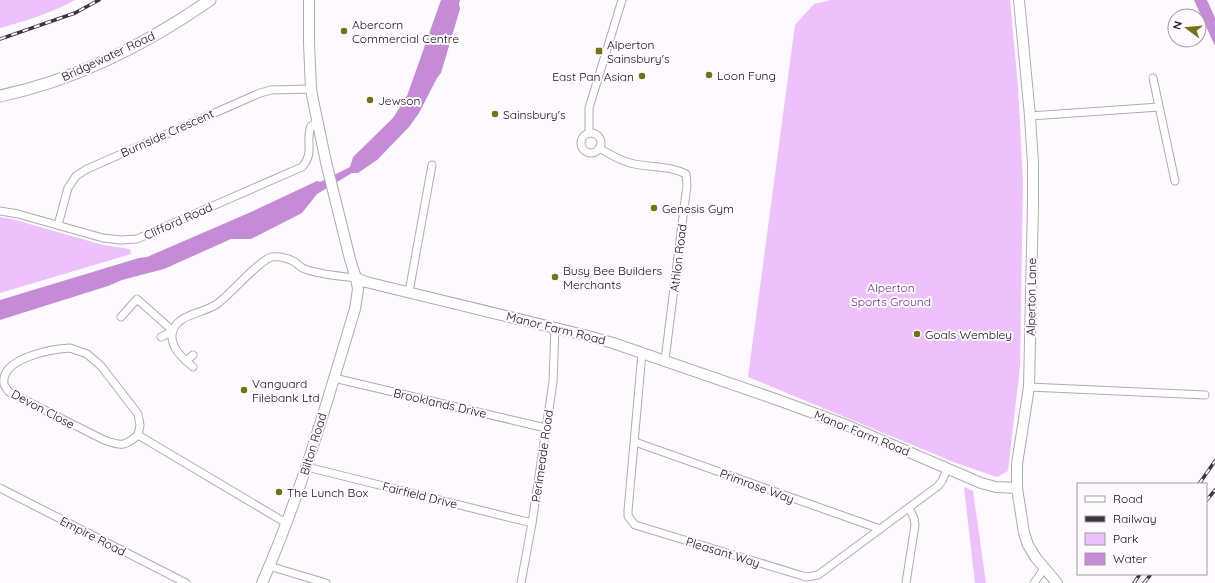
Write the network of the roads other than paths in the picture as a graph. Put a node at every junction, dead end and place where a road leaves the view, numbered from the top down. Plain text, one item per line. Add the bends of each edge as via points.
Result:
1 (210, 0) edge
2 (308, 0) edge
3 (622, 0) edge
4 (1019, 0) edge
5 (1153, 78) dead end
6 (311, 89) junction
7 (0, 96) edge
8 (1159, 106) junction
9 (1030, 116) junction
10 (317, 123) junction
11 (589, 133) junction
12 (599, 148) junction
13 (432, 165) dead end
14 (1174, 181) dead end
15 (0, 211) edge
16 (58, 225) junction
17 (356, 278) junction
18 (409, 292) junction
19 (121, 317) dead end
20 (556, 327) junction
21 (173, 331) junction
22 (161, 337) dead end
23 (642, 353) junction
24 (193, 355) dead end
25 (665, 360) junction
26 (186, 361) junction
27 (193, 367) dead end
28 (334, 378) junction
29 (1029, 388) junction
30 (1205, 395) dead end
31 (546, 428) junction
32 (138, 435) junction
33 (635, 442) junction
34 (307, 467) junction
35 (947, 469) junction
36 (0, 488) edge
37 (1017, 488) junction
38 (909, 508) junction
39 (286, 523) junction
40 (532, 523) junction
41 (880, 529) junction
42 (269, 566) junction
43 (1044, 569) junction
44 (819, 579) edge
45 (186, 583) edge
46 (262, 583) edge
47 (326, 583) edge
48 (521, 583) edge
49 (906, 583) edge
50 (1034, 583) edge
51 (1057, 583) edge

1 - 7 main road, Bridgewater Road via 142,42 88,68 52,82
2 - 6 street
3 - 11 street via 589,108
4 - 9 street, Alperton Lane
5 - 8 street
6 - 10 street
6 - 16 street, Burnside Crescent via 271,90 260,93 87,169 76,176 68,188
8 - 9 street
8 - 14 street
9 - 29 street, Alperton Lane via 1033,203
10 - 16 street, Clifford Road via 309,130 309,154 302,167 137,239 103,238
10 - 17 street
11 - 12 street via 599,138
11 - 12 street via 580,141 582,149 592,153
12 - 25 street, Athlon Road via 623,161 678,170 686,174 687,185
13 - 18 street
15 - 16 street, Clifford Road
17 - 18 street, Manor Farm Road
17 - 21 street via 304,269 292,261 272,257 265,260 216,306 183,319
17 - 28 street, Bilton Road via 358,289 355,309
18 - 20 street, Manor Farm Road
19 - 21 street via 137,299
20 - 23 street, Manor Farm Road
20 - 31 street, Perimeade Road via 553,382
21 - 22 street
21 - 26 street via 173,345
23 - 25 street, Manor Farm Road
23 - 33 street, Pleasant Way
24 - 26 street
25 - 35 street, Manor Farm Road via 846,425
26 - 27 street
28 - 31 street, Brooklands Drive
28 - 34 street, Bilton Road
29 - 30 street
29 - 37 street, Alperton Lane via 1017,464
31 - 40 street, Perimeade Road
32 - 32 street, Devon Close via 129,443 118,445 104,440 9,392 4,385 3,376 14,362 53,349 70,348 87,354 101,366 138,414
32 - 39 street
33 - 41 street, Primrose Way
33 - 44 street, Pleasant Way via 628,511 634,525
34 - 39 street, Bilton Road
34 - 40 street, Fairfield Drive
35 - 37 street, Manor Farm Road via 981,483
35 - 38 street, Pleasant Way via 938,486
36 - 45 street, Empire Road
37 - 43 street, Alperton Lane via 1028,545
38 - 41 street, Pleasant Way
38 - 49 street via 916,525
39 - 42 street, Bilton Road
40 - 48 street, Perimeade Road
41 - 44 street, Pleasant Way
42 - 46 street, Bilton Road
42 - 47 street
43 - 50 street
43 - 51 street, Alperton Lane

